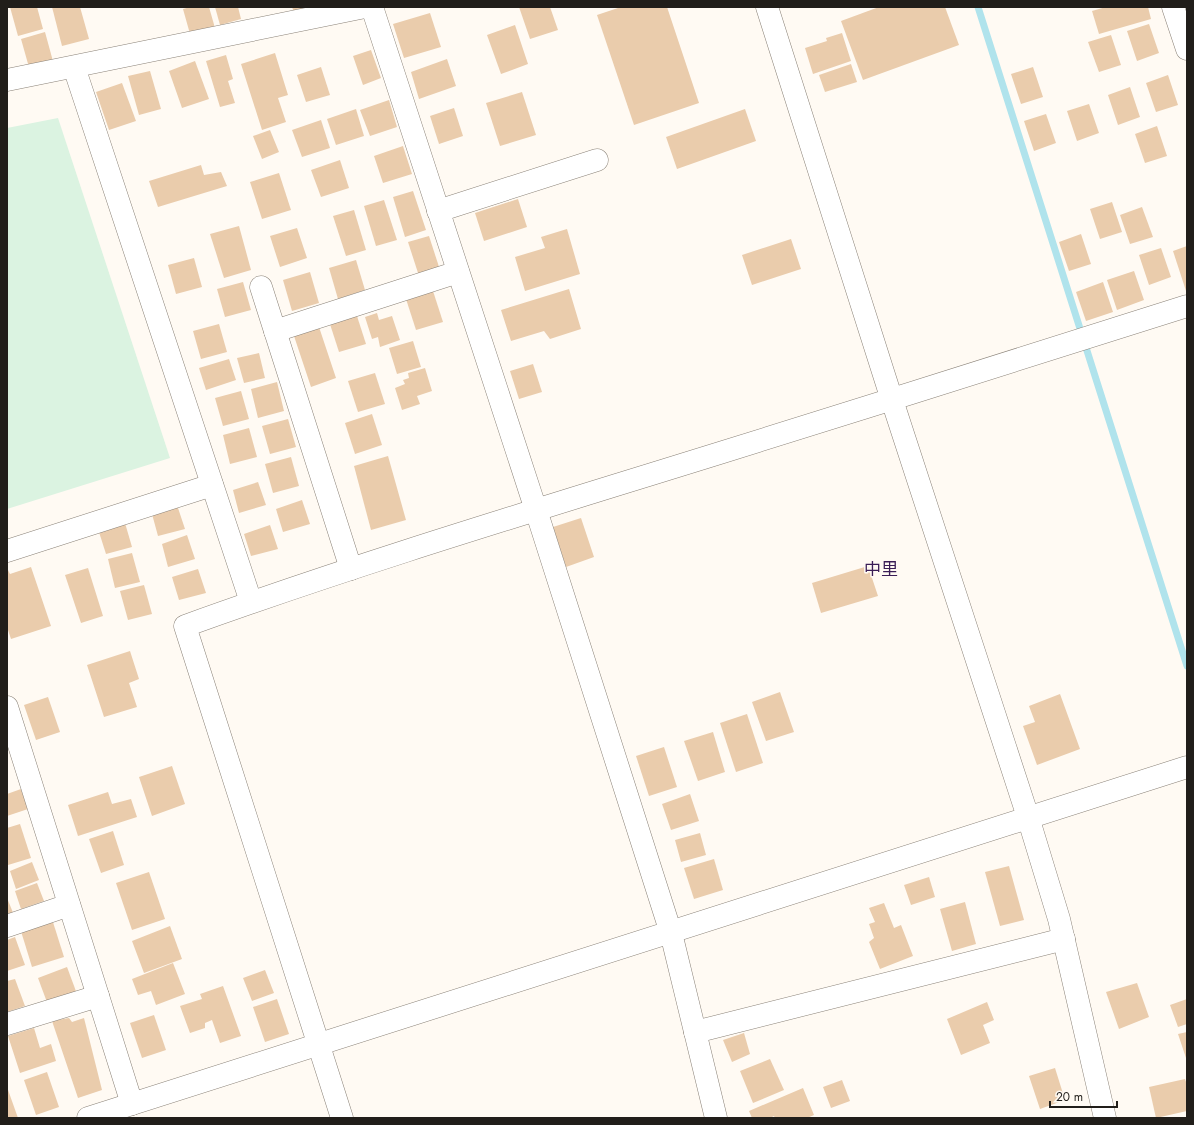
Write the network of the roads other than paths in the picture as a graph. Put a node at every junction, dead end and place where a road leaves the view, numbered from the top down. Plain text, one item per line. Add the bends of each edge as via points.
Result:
1 (365, 7) edge
2 (372, 7) edge
3 (767, 7) edge
4 (1173, 7) edge
5 (1187, 49) edge
6 (74, 67) junction
7 (8, 76) edge
8 (597, 160) dead end
9 (438, 211) junction
10 (458, 272) junction
11 (261, 287) dead end
12 (1187, 306) edge
13 (275, 331) junction
14 (892, 400) junction
15 (212, 485) junction
16 (536, 510) junction
17 (7, 551) edge
18 (351, 569) junction
19 (251, 602) junction
20 (7, 708) edge
21 (15, 764) edge
22 (1187, 767) edge
23 (1028, 817) junction
24 (69, 905) junction
25 (7, 926) edge
26 (671, 933) junction
27 (1064, 939) junction
28 (98, 996) junction
29 (7, 1024) edge
30 (695, 1032) junction
31 (319, 1044) junction
32 (132, 1104) junction
33 (88, 1118) edge
34 (342, 1118) edge
35 (716, 1118) edge
36 (1104, 1118) edge

1 - 6 street
2 - 9 street
3 - 14 street
4 - 5 street
6 - 7 street
6 - 15 street
8 - 9 street
9 - 10 street
10 - 13 street
10 - 16 street
11 - 13 street
12 - 14 street
13 - 18 street
14 - 16 street
14 - 23 street
15 - 17 street
15 - 19 street
16 - 18 street
16 - 26 street
18 - 19 street
19 - 31 street via 185,626
20 - 21 street
21 - 24 street
22 - 23 street
23 - 26 street
23 - 27 street
24 - 25 street
24 - 28 street
26 - 30 street
26 - 31 street
27 - 30 street
27 - 36 street
28 - 29 street
28 - 32 street
30 - 35 street
31 - 32 street
31 - 34 street
32 - 33 street

